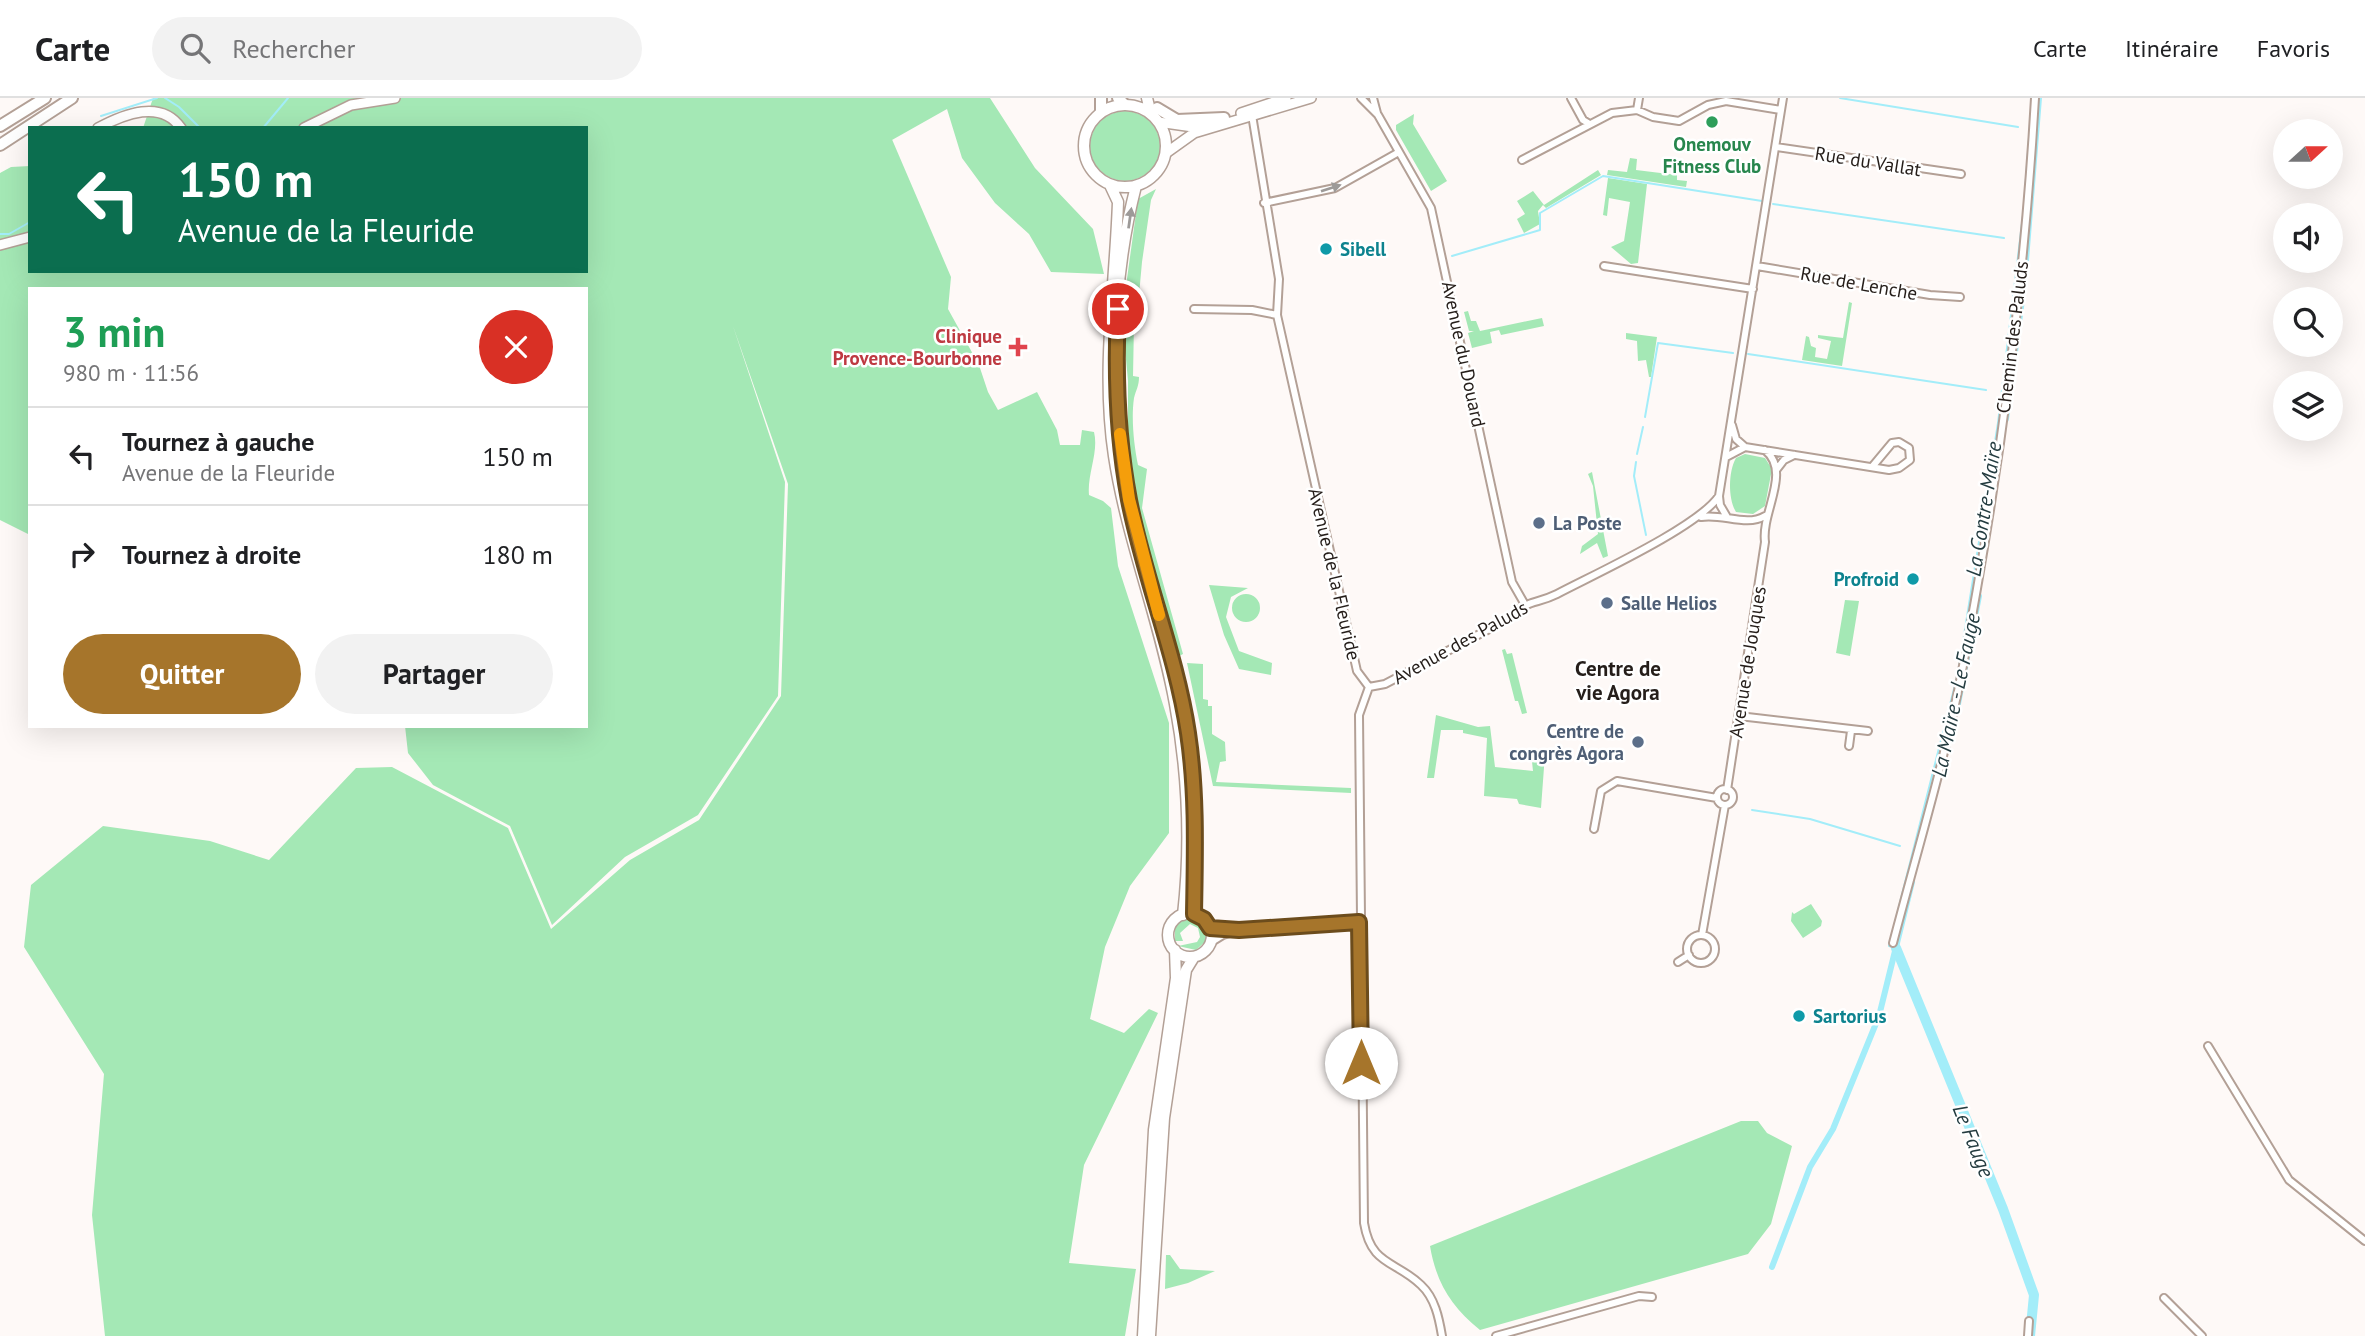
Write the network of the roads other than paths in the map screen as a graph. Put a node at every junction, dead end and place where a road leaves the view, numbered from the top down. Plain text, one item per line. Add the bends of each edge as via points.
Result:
1 (45, 98) edge
2 (72, 98) edge
3 (395, 98) edge
4 (1101, 98) edge
5 (1147, 98) edge
6 (1286, 98) edge
7 (1311, 98) edge
8 (1361, 98) edge
9 (1373, 98) edge
10 (1571, 98) edge
11 (1639, 98) edge
12 (1783, 98) edge
13 (2035, 98) edge
14 (1128, 101) edge
15 (1637, 110) junction
16 (1781, 110) junction
17 (1101, 112) junction
18 (1156, 115) junction
19 (1378, 115) junction
20 (1252, 116) junction
21 (1224, 118) joint
22 (1588, 123) junction
23 (0, 126) edge
24 (29, 126) edge
25 (104, 126) edge
26 (179, 126) edge
27 (308, 126) edge
28 (28, 127) edge
29 (0, 145) edge
30 (1776, 147) junction
31 (1399, 152) junction
32 (1166, 153) junction
33 (1522, 160) dead end
34 (1961, 174) dead end
35 (1110, 185) junction
36 (1136, 186) junction
37 (1264, 203) junction
38 (28, 238) edge
39 (0, 245) edge
40 (1604, 266) dead end
41 (1757, 266) junction
42 (1754, 289) junction
43 (1960, 297) dead end
44 (1194, 309) dead end
45 (1277, 315) junction
46 (1731, 424) junction
47 (1745, 447) junction
48 (1765, 450) junction
49 (1794, 455) junction
50 (1726, 457) junction
51 (1872, 467) junction
52 (1777, 469) junction
53 (1719, 496) junction
54 (1765, 516) junction
55 (1727, 517) junction
56 (1699, 518) junction
57 (1754, 521) junction
58 (1764, 534) junction
59 (1524, 603) junction
60 (1369, 687) junction
61 (1739, 716) junction
62 (1851, 731) junction
63 (1868, 731) dead end
64 (1849, 746) dead end
65 (1727, 790) junction
66 (1717, 798) junction
67 (1725, 805) junction
68 (1594, 829) dead end
69 (1188, 914) junction
70 (1359, 922) junction
71 (1210, 928) junction
72 (1239, 930) junction
73 (1702, 935) junction
74 (1210, 943) junction
75 (1893, 943) dead end
76 (1175, 950) junction
77 (1689, 954) junction
78 (1194, 957) junction
79 (1678, 962) dead end
80 (2208, 1046) dead end
81 (2365, 1241) edge
82 (1652, 1297) dead end
83 (2164, 1298) dead end
84 (2029, 1321) dead end
85 (1143, 1336) edge
86 (1150, 1336) edge
87 (1442, 1336) edge
88 (1496, 1336) edge
89 (2028, 1336) edge
90 (2202, 1336) edge

1 - 23 highway
2 - 24 highway
3 - 27 street via 351,104
4 - 17 highway
5 - 18 main road
6 - 21 street
7 - 20 street
8 - 19 street, Avenue du Douard
9 - 19 street, Avenue du Douard
10 - 22 street
11 - 15 street
12 - 16 street
13 - 75 street, Chemin des Paluds via 2030,197 2008,382 1962,673
14 - 17 main road
14 - 18 main road
15 - 16 street via 1679,121 1718,101
15 - 22 street via 1612,113
16 - 30 street
17 - 35 main road via 1087,129 1084,151 1095,174
18 - 21 highway via 1177,120
18 - 32 main road
19 - 31 street, Avenue du Douard
20 - 32 street via 1194,133
20 - 37 street, Avenue de la Fleuride
22 - 33 street
25 - 26 street via 150,111 167,113
28 - 29 highway
30 - 34 street, Rue du Vallat
30 - 41 street
37 -> 31 street via 1335,188
31 - 59 street, Avenue du Douard via 1431,208 1513,582
32 - 36 main road via 1158,171
35 - 36 main road
35 - 69 main road via 1118,202 1108,364 1114,454 1133,547 1175,702 1184,760
69 -> 36 main road via 1195,803 1188,732 1129,499 1118,420 1118,309
37 - 45 street, Avenue de la Fleuride via 1279,279
38 - 39 street
40 - 42 street
41 - 42 street
41 - 43 street, Rue de Lenche
42 - 46 street
44 - 45 street
45 - 60 street, Avenue de la Fleuride via 1357,671
46 - 47 street via 1736,439
46 - 50 street
47 - 48 street
47 - 50 street
48 - 49 street
48 - 52 street
49 - 51 street
49 - 52 street
50 - 53 street
51 - 51 street via 1889,470 1906,465 1909,448 1892,443
52 - 54 street, Avenue de Jouques via 1772,504
53 - 55 street
53 - 56 street, Avenue des Paluds
54 - 57 street
54 - 58 street, Avenue de Jouques
55 - 56 street, Avenue des Paluds
55 - 57 street, Avenue des Paluds
56 - 59 street, Avenue des Paluds via 1558,594
57 - 58 street
58 - 61 street, Avenue de Jouques
59 - 60 street, Avenue des Paluds via 1510,618 1385,684
60 - 70 street via 1359,715
61 - 62 street
61 - 65 street, Avenue de Jouques
62 - 63 street
62 - 64 street
65 - 66 street via 1720,791
65 - 67 street, Avenue de Jouques via 1733,798
66 - 67 street
66 - 68 street via 1617,781 1601,791
67 - 73 street
69 - 71 main road via 1204,919
69 - 76 main road via 1170,928 1169,940
70 - 72 street
70 - 87 street via 1364,1223 1369,1245 1382,1260 1423,1286 1434,1303
71 - 72 street
71 - 74 main road
72 - 74 street
73 - 77 street via 1690,940
73 - 77 street via 1714,944 1712,958 1698,962
74 - 78 main road
76 - 78 main road
76 - 85 main road via 1176,978 1154,1130
77 - 79 street
78 - 86 main road via 1186,970 1164,1118
80 - 81 street via 2289,1180
82 - 88 street via 1639,1296
83 - 90 street
84 - 89 street

